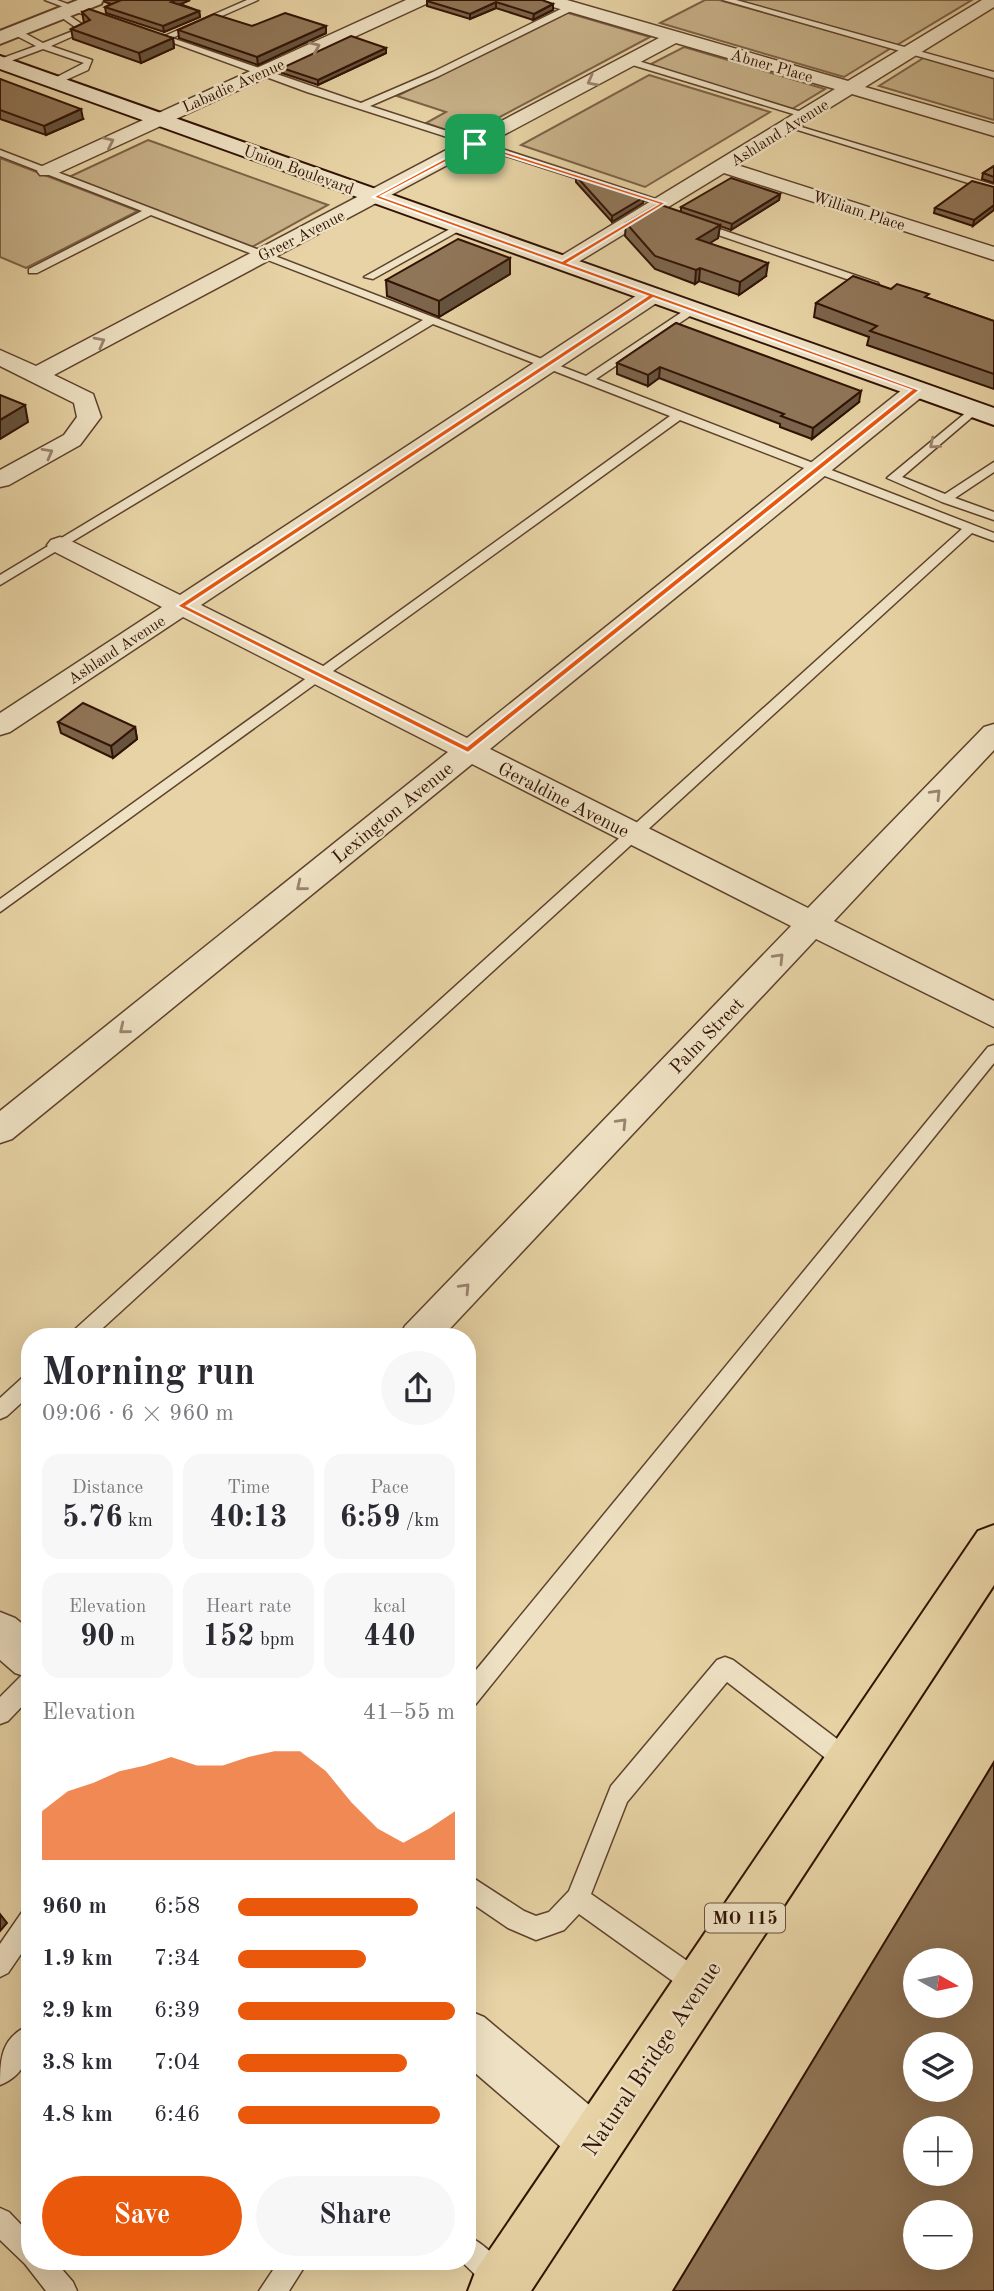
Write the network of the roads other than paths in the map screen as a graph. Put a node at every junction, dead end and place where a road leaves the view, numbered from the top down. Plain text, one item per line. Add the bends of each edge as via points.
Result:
1 (254, 0) edge
2 (419, 0) edge
3 (549, 0) edge
4 (727, 0) edge
5 (994, 0) edge
6 (61, 7) edge
7 (572, 7) junction
8 (97, 8) edge
9 (151, 34) edge
10 (8, 35) edge
11 (674, 37) junction
12 (164, 38) junction
13 (43, 46) junction
14 (909, 52) junction
15 (629, 61) junction
16 (0, 62) edge
17 (259, 73) junction
18 (994, 75) edge
19 (54, 82) junction
20 (851, 88) junction
21 (362, 106) junction
22 (158, 119) junction
23 (799, 120) junction
24 (994, 130) edge
25 (475, 144) junction
26 (0, 153) edge
27 (724, 167) junction
28 (47, 171) junction
29 (994, 188) edge
30 (376, 197) junction
31 (150, 211) junction
32 (668, 212) junction
33 (461, 227) junction
34 (994, 254) edge
35 (263, 255) junction
36 (563, 263) junction
37 (33, 271) dead end
38 (369, 277) dead end
39 (886, 289) edge
40 (653, 295) junction
41 (692, 310) junction
42 (430, 320) junction
43 (0, 357) edge
44 (546, 366) junction
45 (39, 374) junction
46 (586, 381) junction
47 (916, 390) junction
48 (984, 414) edge
49 (677, 416) junction
50 (994, 466) edge
51 (817, 469) junction
52 (0, 480) edge
53 (946, 499) junction
54 (994, 516) edge
55 (970, 528) junction
56 (994, 537) edge
57 (60, 545) junction
58 (0, 581) edge
59 (181, 606) junction
60 (318, 675) junction
61 (0, 726) edge
62 (994, 733) edge
63 (468, 750) junction
64 (633, 834) junction
65 (0, 907) edge
66 (811, 924) junction
67 (994, 1015) edge
68 (994, 1051) edge
69 (0, 1130) edge
70 (90, 1328) edge
71 (427, 1328) edge
72 (21, 1390) edge
73 (0, 1410) edge
74 (994, 1546) edge
75 (0, 1632) edge
76 (21, 1650) edge
77 (476, 1687) edge
78 (21, 1691) edge
79 (0, 1713) edge
80 (849, 1762) junction
81 (476, 1892) edge
82 (577, 1899) junction
83 (21, 1934) edge
84 (0, 1965) edge
85 (700, 1985) junction
86 (476, 2042) edge
87 (21, 2048) edge
88 (0, 2073) edge
89 (594, 2142) junction
90 (0, 2221) edge
91 (21, 2243) edge
92 (45, 2270) edge
93 (288, 2270) edge
94 (489, 2274) edge
95 (64, 2291) edge
96 (272, 2291) edge

1 - 12 lane
17 -> 2 street, Labadie Avenue
3 - 7 street, Abner Place
4 - 14 lane
5 - 14 street, Ashland Avenue
6 - 8 main road
6 - 10 main road
6 - 13 lane via 85,29
7 - 11 street, Abner Place
7 - 21 lane
9 - 12 lane
10 - 13 lane
11 - 15 street, Greer Avenue
11 - 20 street, Abner Place
12 - 17 lane
13 - 16 lane
13 - 19 lane via 89,62
14 - 18 lane
14 - 20 street, Ashland Avenue
15 - 23 lane
15 -> 25 street, Greer Avenue
16 - 19 main road, Union Boulevard
17 - 21 lane
17 - 22 street, Labadie Avenue
19 - 22 main road, Union Boulevard
20 - 23 street, Ashland Avenue
20 - 24 street, Abner Place
21 - 25 lane
28 -> 22 street, Labadie Avenue
22 - 30 main road, Union Boulevard
23 - 27 street, Ashland Avenue
23 - 29 lane
25 - 30 street, Greer Avenue
25 - 32 lane
26 - 28 lane
27 - 32 street, Ashland Avenue
27 - 34 street, William Place
28 - 31 lane
30 - 33 main road, Union Boulevard
30 - 35 street, Greer Avenue
31 - 35 lane
31 - 37 lane
32 - 36 street, Ashland Avenue
32 - 39 lane
33 - 36 main road, Union Boulevard
33 - 38 lane
35 - 42 lane
45 -> 35 street, Greer Avenue
36 - 40 main road, Union Boulevard
40 - 41 main road, Union Boulevard
40 - 44 street, Ashland Avenue
41 - 46 lane
41 - 47 main road, Union Boulevard
42 - 44 lane
42 - 57 lane
43 - 45 street
44 - 46 lane
44 - 59 street, Ashland Avenue
52 -> 45 street via 72,440 89,417 85,399
46 - 49 lane
47 - 48 main road, Union Boulevard
47 - 51 street, Lexington Avenue
48 -> 53 lane via 893,478
49 - 51 lane
49 - 60 lane
50 - 53 lane
51 - 55 lane
51 - 63 street, Lexington Avenue
53 - 54 lane
55 - 56 lane
55 - 64 lane
57 - 58 lane
57 - 59 street, Geraldine Avenue
59 - 60 street, Geraldine Avenue
59 - 61 street, Ashland Avenue
60 - 63 street, Geraldine Avenue
60 - 65 lane
66 -> 62 street, Palm Street
63 - 64 street, Geraldine Avenue
63 -> 69 street, Lexington Avenue
64 - 66 street, Geraldine Avenue
64 - 70 lane
66 - 67 street, Geraldine Avenue
71 -> 66 street, Palm Street
68 - 77 lane
72 - 73 lane
74 - 80 main road, Natural Bridge Avenue / MO 115
75 - 76 street
78 - 79 lane
80 - 82 lane via 725,1667 620,1794
80 - 85 main road, Natural Bridge Avenue / MO 115
81 - 82 lane via 536,1928 556,1922
82 - 85 lane
83 - 84 lane
85 - 89 main road, Natural Bridge Avenue / MO 115
86 - 89 street
87 - 88 lane
89 - 94 main road, Natural Bridge Avenue / MO 115
90 - 91 lane
92 - 95 lane
93 - 96 lane

